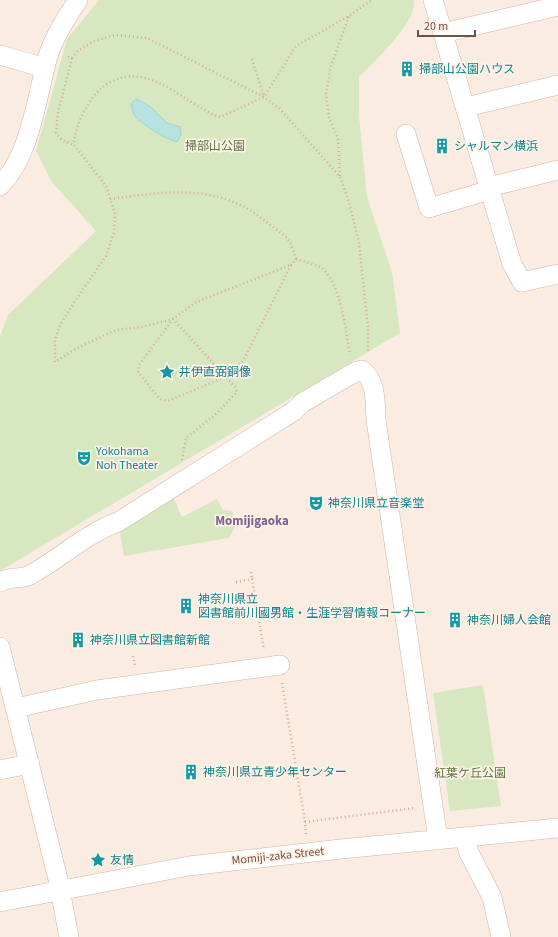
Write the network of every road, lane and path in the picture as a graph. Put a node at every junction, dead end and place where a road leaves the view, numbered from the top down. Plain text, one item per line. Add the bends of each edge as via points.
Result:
1 (78, 0) edge
2 (372, 0) edge
3 (433, 0) edge
4 (558, 6) edge
5 (349, 16) junction
6 (444, 33) junction
7 (0, 55) edge
8 (72, 58) junction
9 (252, 59) dead end
10 (46, 60) junction
11 (558, 85) edge
12 (264, 97) junction
13 (466, 107) junction
14 (406, 134) dead end
15 (74, 145) junction
16 (558, 170) edge
17 (340, 177) junction
18 (0, 186) edge
19 (490, 188) junction
20 (110, 199) junction
21 (296, 259) junction
22 (291, 265) junction
23 (558, 274) edge
24 (173, 320) junction
25 (351, 357) dead end
26 (368, 360) dead end
27 (225, 377) junction
28 (181, 467) dead end
29 (251, 572) dead end
30 (252, 579) junction
31 (0, 582) edge
32 (236, 582) dead end
33 (0, 647) edge
34 (273, 666) joint
35 (284, 690) dead end
36 (16, 708) junction
37 (30, 764) junction
38 (0, 770) edge
39 (422, 807) dead end
40 (305, 822) junction
41 (558, 828) edge
42 (465, 837) junction
43 (306, 838) dead end
44 (438, 840) junction
45 (61, 892) junction
46 (0, 902) edge
47 (69, 937) edge
48 (502, 937) edge

1 - 10 street via 55,36
2 - 5 path
3 - 6 street
4 - 6 street
5 - 12 path via 296,46
5 - 17 path via 331,66 326,94 329,118 338,139
6 - 13 street
7 - 10 street
8 - 10 path
8 - 12 path via 94,41 115,35 148,38
8 - 15 path via 58,112 56,133 62,140
9 - 12 path
10 - 18 street via 26,142 10,176
11 - 13 street
12 - 15 path via 220,117 206,112 162,84 144,77 128,76 107,83 96,93 82,113 75,132
12 - 17 path via 280,109
13 - 19 street
14 - 19 street via 429,208
15 - 20 path via 106,186
16 - 19 street
17 - 26 path via 359,243 368,328
19 - 23 street via 512,264 522,282
20 - 21 path via 167,192 208,194 247,208 287,238
20 - 24 path via 115,214 114,232 106,256 60,325 55,340 55,362 75,349 116,330
21 - 22 path
21 - 25 path via 323,270 332,284 340,301
22 - 24 path via 196,302
22 - 27 path via 244,361
24 - 27 path
24 - 27 path via 139,365 138,372 160,399 168,401
27 - 28 path via 237,392 215,415 186,438
29 - 30 path
30 - 32 path
30 - 34 path
31 - 44 street via 32,574 65,551 106,526 118,522 294,411 302,403 362,370 369,376 374,390 376,420
33 - 36 street
34 - 36 street via 97,690
35 - 40 path
36 - 37 street
37 - 38 street
37 - 45 street
39 - 40 path
40 - 43 path
41 - 42 street, Momiji-zaka Street
42 - 44 street, Momiji-zaka Street
42 - 48 street via 468,851 492,897
44 - 45 street, Momiji-zaka Street via 189,866
45 - 46 street, Momiji-zaka Street
45 - 47 street

